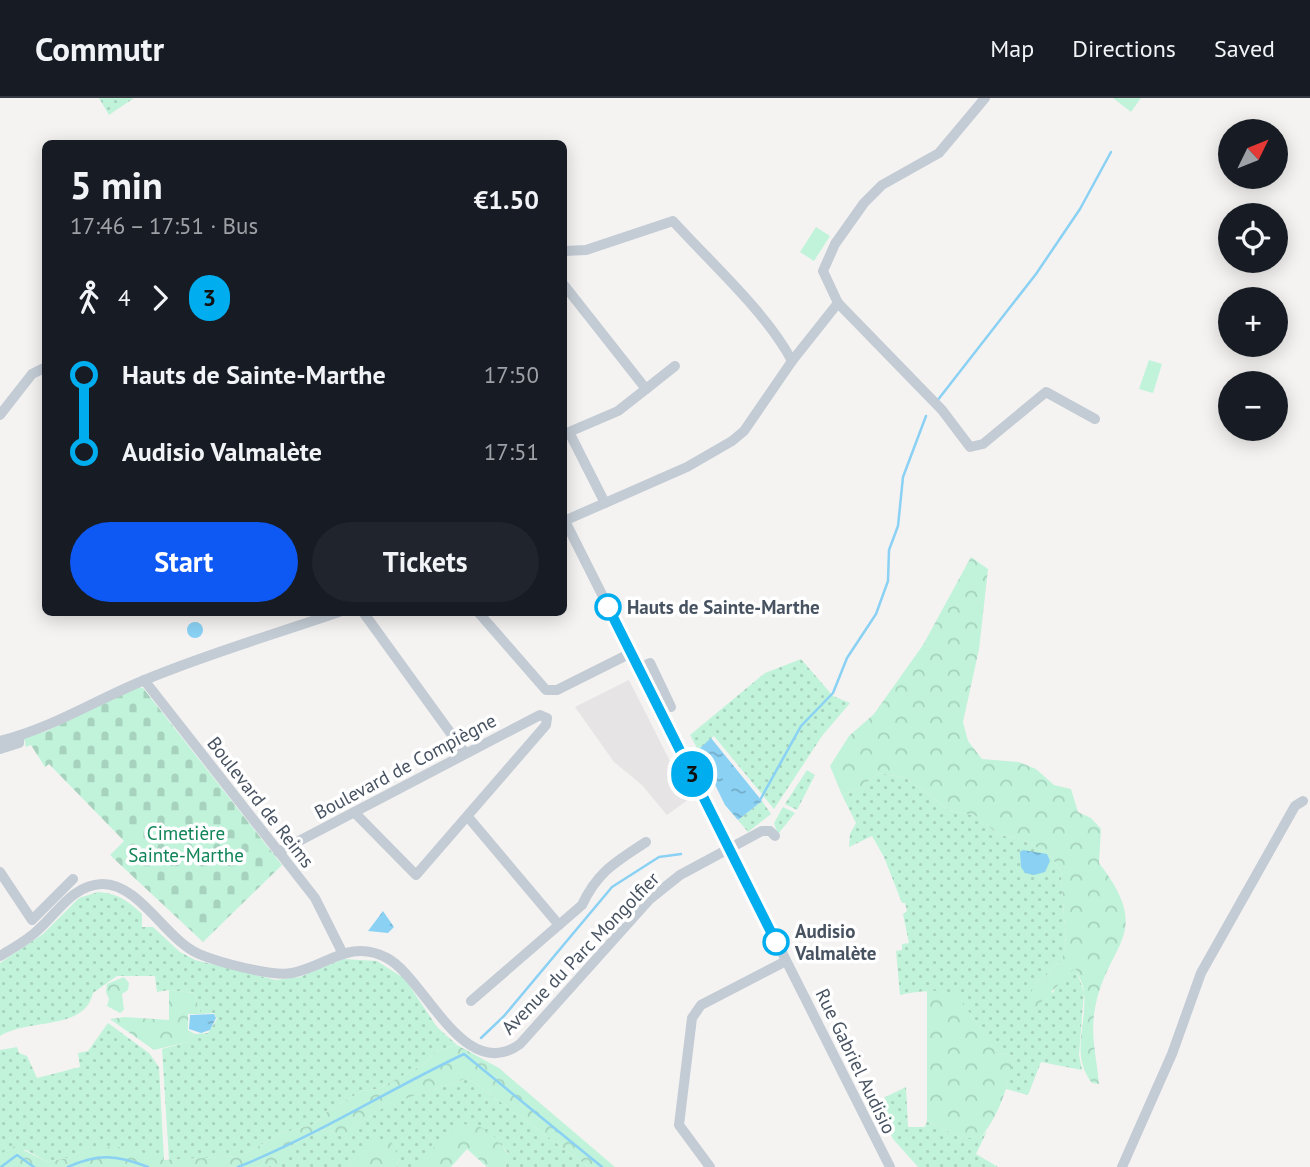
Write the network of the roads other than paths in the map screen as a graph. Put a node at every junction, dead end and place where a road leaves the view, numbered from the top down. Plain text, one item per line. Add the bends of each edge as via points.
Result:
1 (985, 98) edge
2 (567, 251) edge
3 (567, 289) edge
4 (838, 303) junction
5 (792, 361) junction
6 (675, 366) dead end
7 (42, 369) edge
8 (646, 389) junction
9 (0, 415) edge
10 (1095, 419) dead end
11 (605, 503) junction
12 (567, 520) edge
13 (567, 527) edge
14 (327, 616) edge
15 (366, 616) edge
16 (481, 616) edge
17 (631, 653) junction
18 (639, 668) junction
19 (144, 680) junction
20 (671, 707) dead end
21 (19, 736) junction
22 (0, 741) edge
23 (0, 749) edge
24 (466, 753) junction
25 (1303, 800) dead end
26 (354, 812) junction
27 (468, 817) junction
28 (775, 836) dead end
29 (646, 842) dead end
30 (729, 849) junction
31 (278, 852) junction
32 (0, 872) edge
33 (73, 879) dead end
34 (559, 925) junction
35 (342, 951) junction
36 (0, 956) edge
37 (786, 961) junction
38 (471, 1001) dead end
39 (710, 1167) edge
40 (890, 1167) edge
41 (1122, 1167) edge

1 - 4 street via 946,147 882,185 847,223 824,271
2 - 5 street via 586,250 673,221
3 - 8 street
4 - 5 street
4 - 10 street via 942,410 970,447 983,444 1046,391
5 - 11 street via 744,431 732,441 687,467
6 - 8 street
7 - 9 street via 32,374
8 - 11 street via 618,411 569,432
11 - 12 street
13 - 17 street, Rue Gabriel Audisio
14 - 19 street
15 - 24 street
16 - 17 street via 543,688 557,690
17 - 18 street, Rue Gabriel Audisio
18 - 20 street via 650,663
18 - 30 street, Rue Gabriel Audisio
19 - 21 street via 41,730
19 - 31 street, Boulevard de Reims
21 - 22 street
21 - 23 street via 19,743
24 - 26 street, Boulevard de Compiègne
24 - 27 street, Boulevard de Compiègne via 540,715 547,718
25 - 41 street via 1295,806 1201,973 1172,1054
26 - 27 street via 416,875
26 - 31 street, Boulevard de Compiègne
27 - 34 street
28 - 30 street, Avenue du Parc Mongolfier via 762,831
29 - 34 street via 597,876 582,905
30 - 35 street, Avenue du Parc Mongolfier via 680,875 650,900 512,1049 495,1053 471,1045 438,1016 409,974 386,957
30 - 37 street, Rue Gabriel Audisio
31 - 35 street, Boulevard de Reims via 315,898
32 - 33 street via 32,920
34 - 38 street
35 - 36 street, Avenue du Parc Mongolfier via 293,973 200,955 130,894 101,884 76,892 38,930
37 - 39 street via 701,1005 692,1018 679,1125
37 - 40 street, Rue Gabriel Audisio

